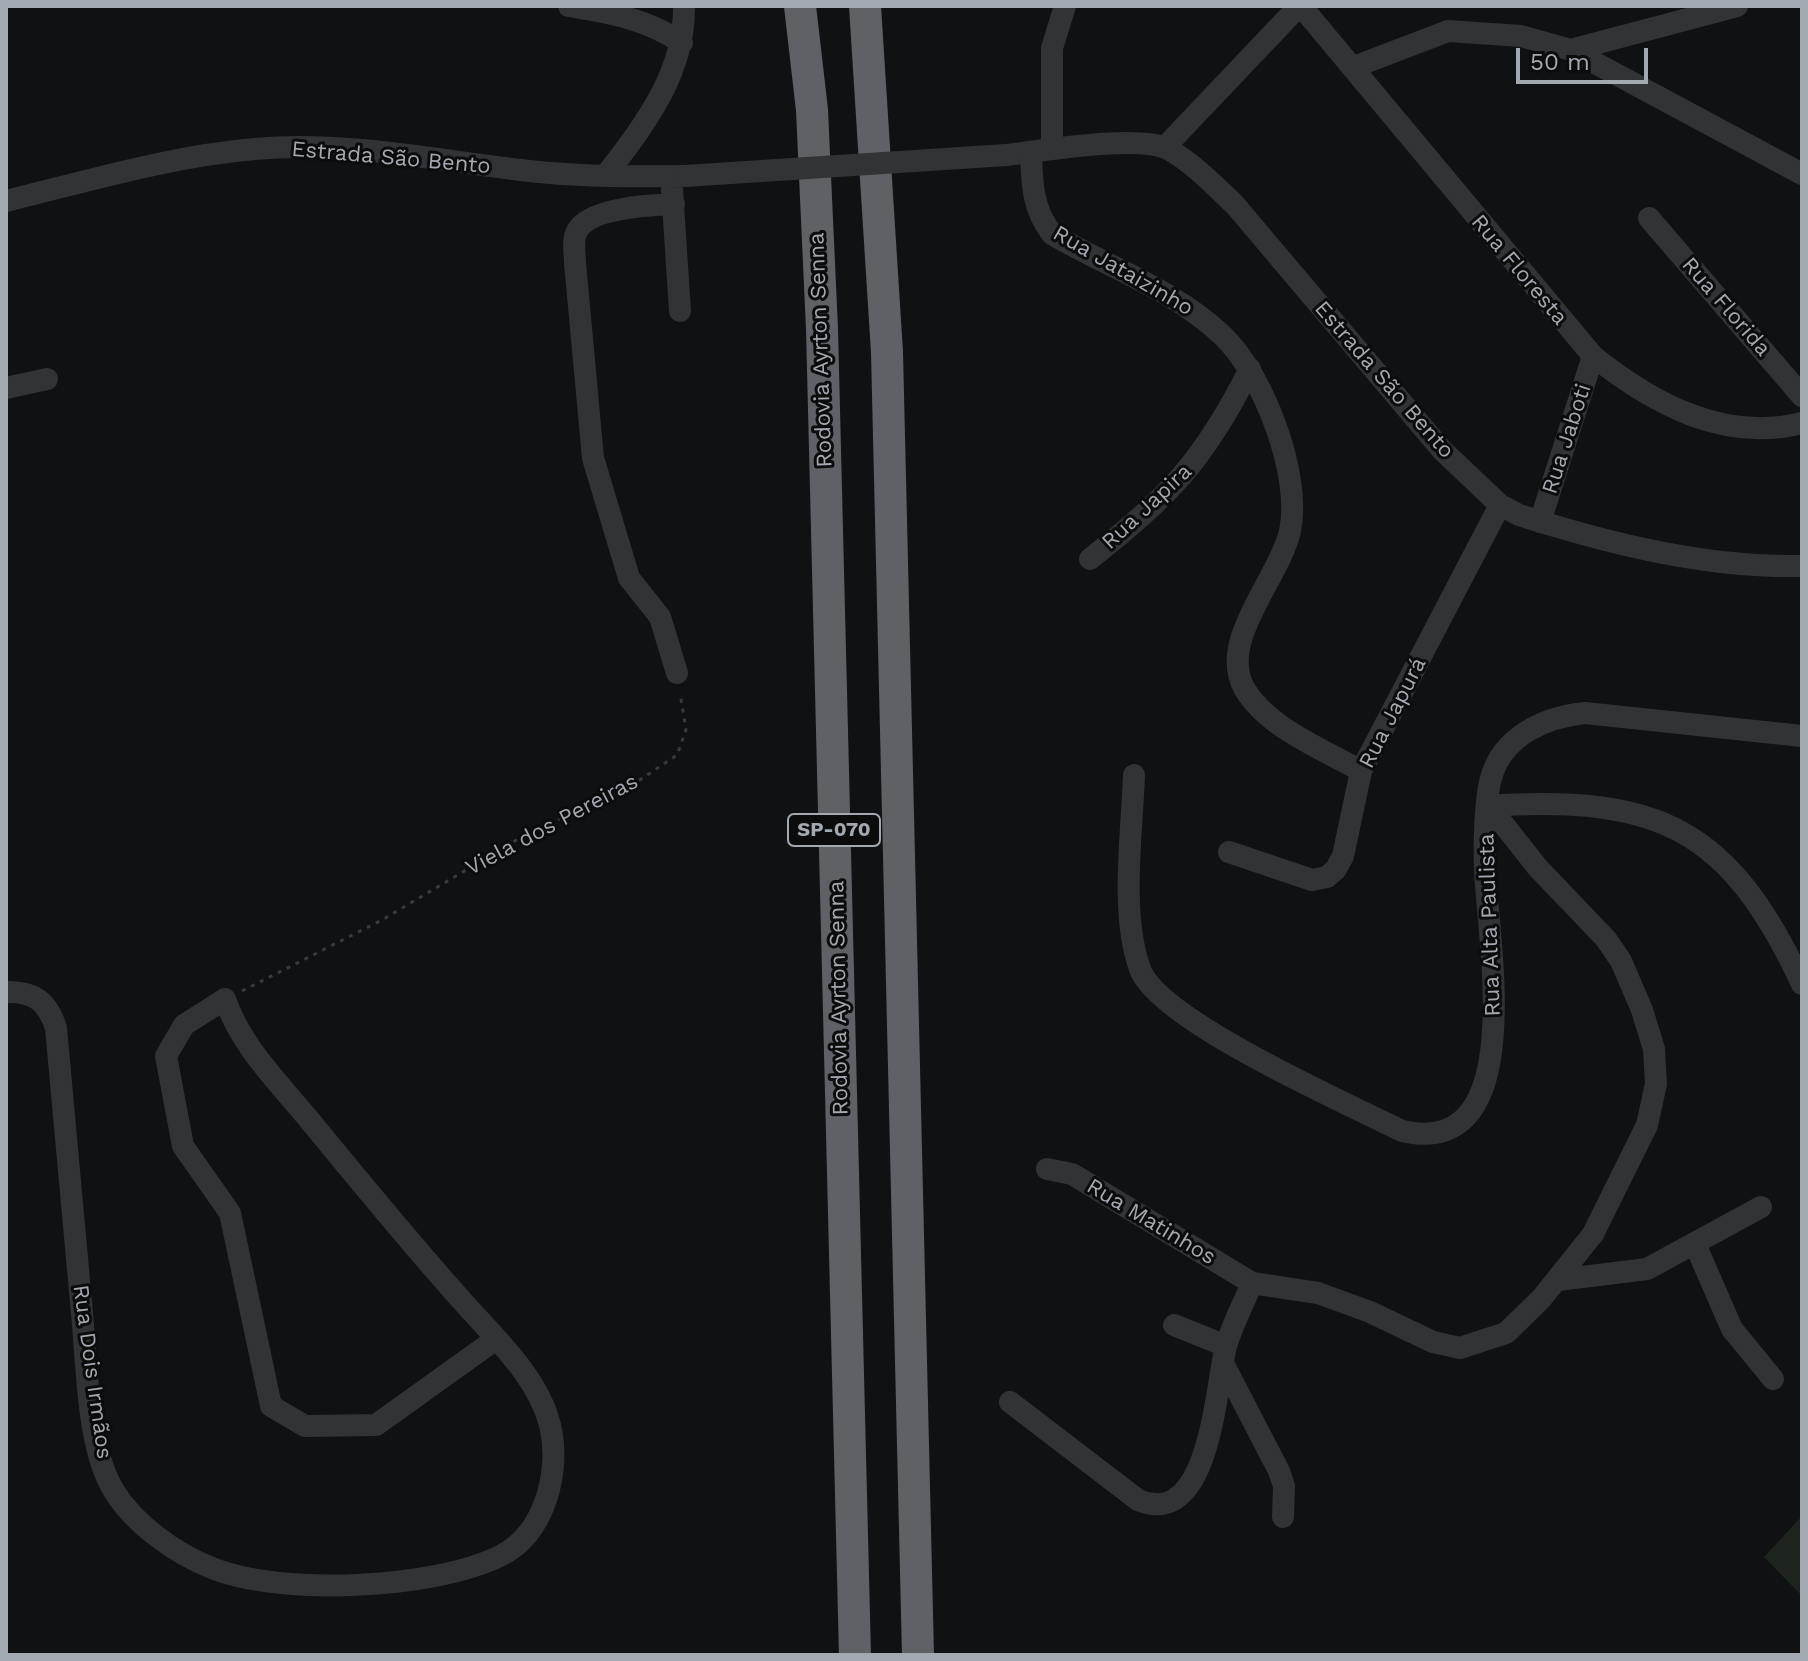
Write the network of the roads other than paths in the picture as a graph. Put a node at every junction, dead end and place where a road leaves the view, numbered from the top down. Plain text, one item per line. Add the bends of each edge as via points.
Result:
1 (569, 6) edge
2 (684, 6) edge
3 (800, 6) edge
4 (865, 6) edge
5 (1065, 6) edge
6 (1300, 6) edge
7 (1737, 6) edge
8 (682, 43) junction
9 (1571, 50) junction
10 (1354, 67) junction
11 (1165, 147) junction
12 (1042, 149) junction
13 (1802, 174) edge
14 (606, 175) junction
15 (677, 176) junction
16 (6, 201) edge
17 (674, 204) junction
18 (1649, 218) dead end
19 (680, 311) dead end
20 (1593, 356) junction
21 (1250, 369) junction
22 (47, 379) dead end
23 (6, 388) edge
24 (1802, 396) edge
25 (1802, 423) edge
26 (1500, 505) junction
27 (1540, 522) junction
28 (1090, 559) dead end
29 (1802, 566) edge
30 (677, 673) road end
31 (1802, 736) edge
32 (1361, 771) junction
33 (1134, 775) dead end
34 (1489, 806) junction
35 (1229, 852) dead end
36 (1802, 984) edge
37 (6, 992) edge
38 (1047, 1169) dead end
39 (1761, 1207) dead end
40 (1695, 1244) junction
41 (1558, 1280) junction
42 (1252, 1283) junction
43 (1174, 1325) dead end
44 (496, 1339) junction
45 (1225, 1355) junction
46 (1773, 1379) dead end
47 (1010, 1402) dead end
48 (1283, 1517) dead end
49 (855, 1655) edge
50 (918, 1655) edge

1 - 8 street via 658,26
2 - 8 street
3 - 49 highway, Rodovia Ayrton Senna / SP-070 via 812,110 822,329
4 - 50 highway, SP-070 via 887,352
5 - 12 street, Rua Jataizinho via 1052,48
6 - 10 street, Rua Floresta
6 - 11 street
7 - 9 street
8 - 14 street via 647,121
9 - 10 street via 1521,36 1448,31
9 - 13 street
10 - 20 street, Rua Floresta
11 - 12 street
11 - 26 street, Estrada São Bento via 1235,205 1442,450
12 - 15 street, Estrada São Bento, bridge
12 - 21 street, Rua Jataizinho via 1034,200 1052,234 1193,311 1224,336
14 - 15 street, Estrada São Bento
14 - 16 street, Estrada São Bento via 410,155 256,149 178,161
15 - 17 street
17 - 19 street
17 - 30 street via 636,207 588,220 575,236 575,263 593,458 629,578 660,617
18 - 24 street, Rua Florida
20 - 25 street, Rua Floresta via 1636,390 1695,417 1740,428
20 - 27 street, Rua Jaboti
21 - 28 street, Rua Japira via 1195,464 1164,498
21 - 32 street, Rua Jataizinho via 1285,461 1291,528 1279,565 1238,647 1237,668 1256,704 1278,723
22 - 23 street
26 - 27 street, Estrada São Bento
26 - 32 street, Rua Japurá
27 - 29 street, Estrada São Bento via 1699,560 1750,567
31 - 34 street, Rua Alta Paulista via 1585,713 1553,716 1532,726 1500,759 1491,779
32 - 35 street, Rua Japurá via 1343,856 1327,877 1292,876
33 - 34 street, Rua Alta Paulista via 1132,923 1136,955 1150,987 1173,1007 1262,1060 1402,1131 1422,1136 1458,1125 1475,1105 1485,1079 1495,995 1485,869
34 - 36 street via 1597,806 1634,812 1672,827 1717,856 1749,889
34 - 41 street via 1613,950 1654,1049 1656,1084 1647,1125 1593,1234
37 - 44 street, Rua Dois Irmãos via 39,998 51,1011 56,1028 98,1450 112,1489 125,1506 172,1546 236,1576 318,1584 399,1583 501,1556 535,1522 549,1494 555,1454 538,1395
38 - 42 street, Rua Matinhos via 1072,1174
39 - 40 street
40 - 41 street via 1647,1269
40 - 46 street via 1732,1329
41 - 42 street via 1506,1333 1460,1348 1433,1342 1318,1293
42 - 45 street
43 - 45 street
44 - 44 street, Rua Dois Irmãos via 247,1043 225,999 184,1025 166,1056 183,1146 230,1213 271,1406 305,1426 376,1425
45 - 47 street via 1199,1463 1185,1493 1162,1506 1138,1500
45 - 48 street via 1279,1471

